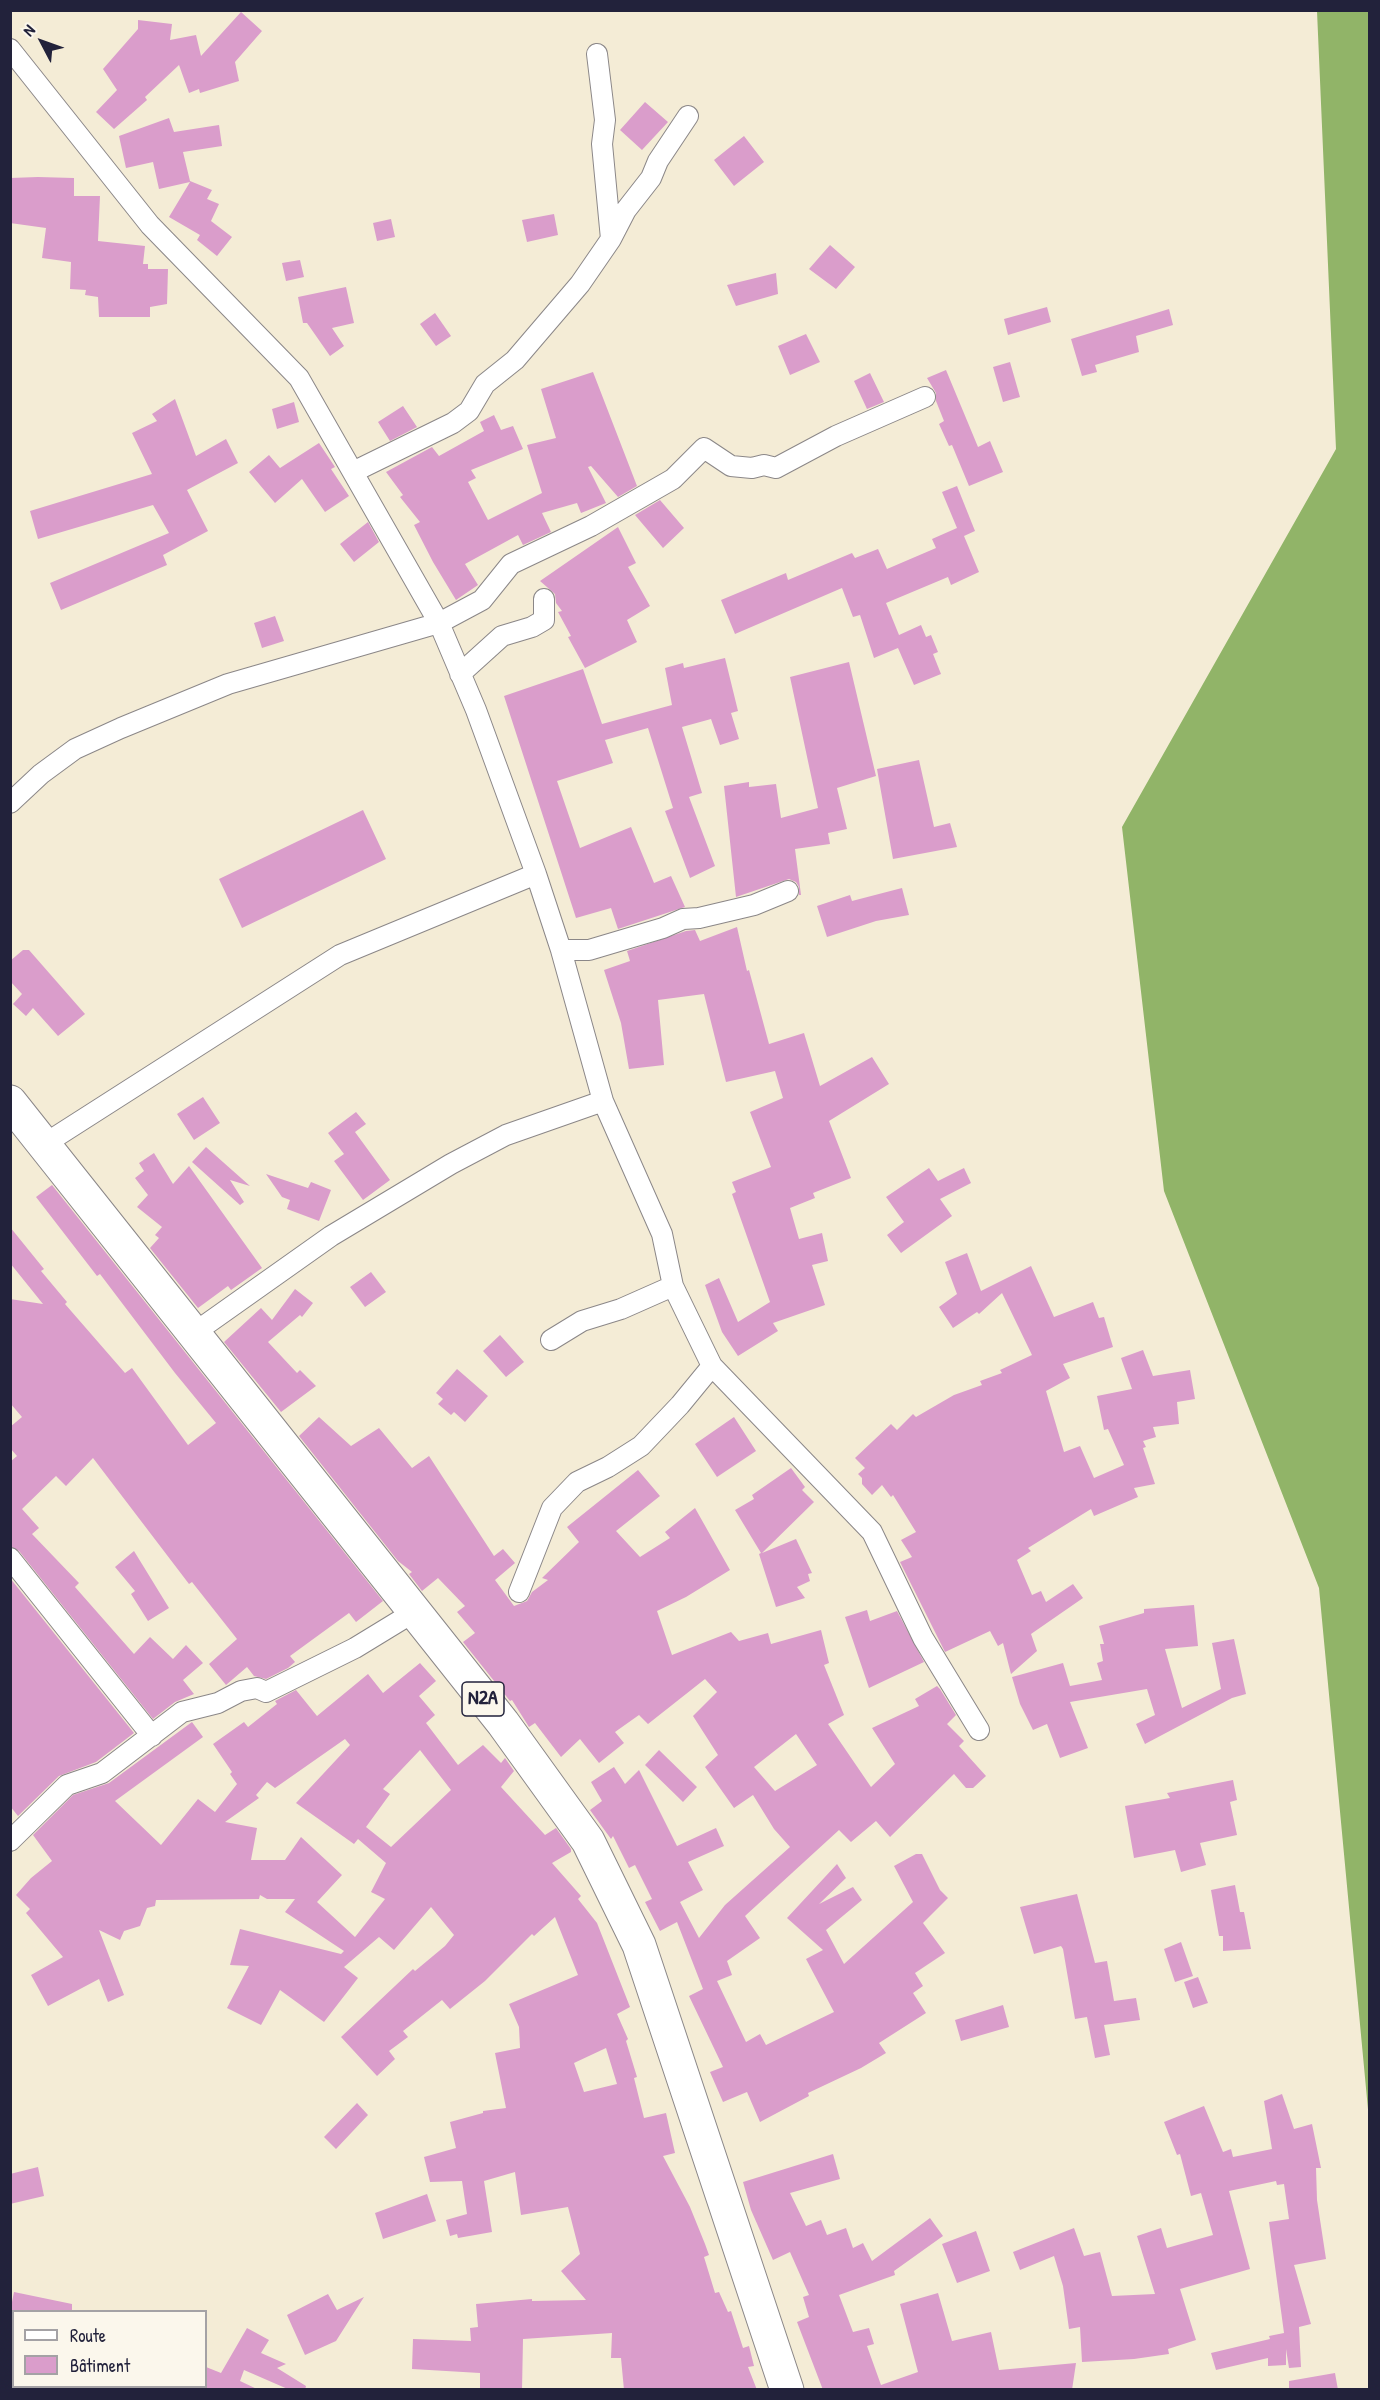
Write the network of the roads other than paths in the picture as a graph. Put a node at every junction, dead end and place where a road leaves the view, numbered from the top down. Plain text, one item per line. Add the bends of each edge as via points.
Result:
1 (10, 49) edge
2 (597, 54) dead end
3 (688, 116) dead end
4 (611, 239) junction
5 (925, 398) dead end
6 (353, 472) junction
7 (544, 599) dead end
8 (439, 623) junction
9 (460, 674) junction
10 (10, 803) edge
11 (536, 874) junction
12 (788, 891) dead end
13 (561, 950) junction
14 (603, 1101) junction
15 (10, 1102) edge
16 (43, 1145) junction
17 (673, 1286) junction
18 (194, 1333) junction
19 (551, 1340) dead end
20 (712, 1366) junction
21 (10, 1558) edge
22 (519, 1592) dead end
23 (414, 1612) junction
24 (979, 1730) dead end
25 (152, 1736) junction
26 (10, 1841) edge
27 (787, 2390) edge

1 - 6 street via 150,225 299,378
2 - 4 street
3 - 4 street
4 - 6 street via 580,284 515,360 485,384 469,411 453,423
5 - 8 street via 836,436 776,468 731,465 704,448 674,479 591,526 511,564 482,600
6 - 8 street
7 - 9 street via 544,620 501,636
8 - 9 street
8 - 10 street via 228,684 122,728 75,749
9 - 11 street
11 - 13 street
11 - 16 street via 340,955
12 - 13 street via 754,905 683,919 589,950
13 - 14 street
14 - 17 street via 662,1234
14 - 18 street via 506,1135 451,1164 331,1236
15 - 16 highway, N2A
16 - 18 highway, N2A
17 - 19 street via 582,1321
17 - 20 street
18 - 23 highway, N2A
20 - 22 street via 641,1446 577,1482 552,1508
20 - 24 street via 872,1532 923,1638
21 - 25 street
23 - 25 street via 355,1648 266,1692 257,1688 241,1691 218,1703 182,1712
23 - 27 highway, N2A via 503,1723 588,1841 639,1945
25 - 26 street via 102,1773 67,1785

